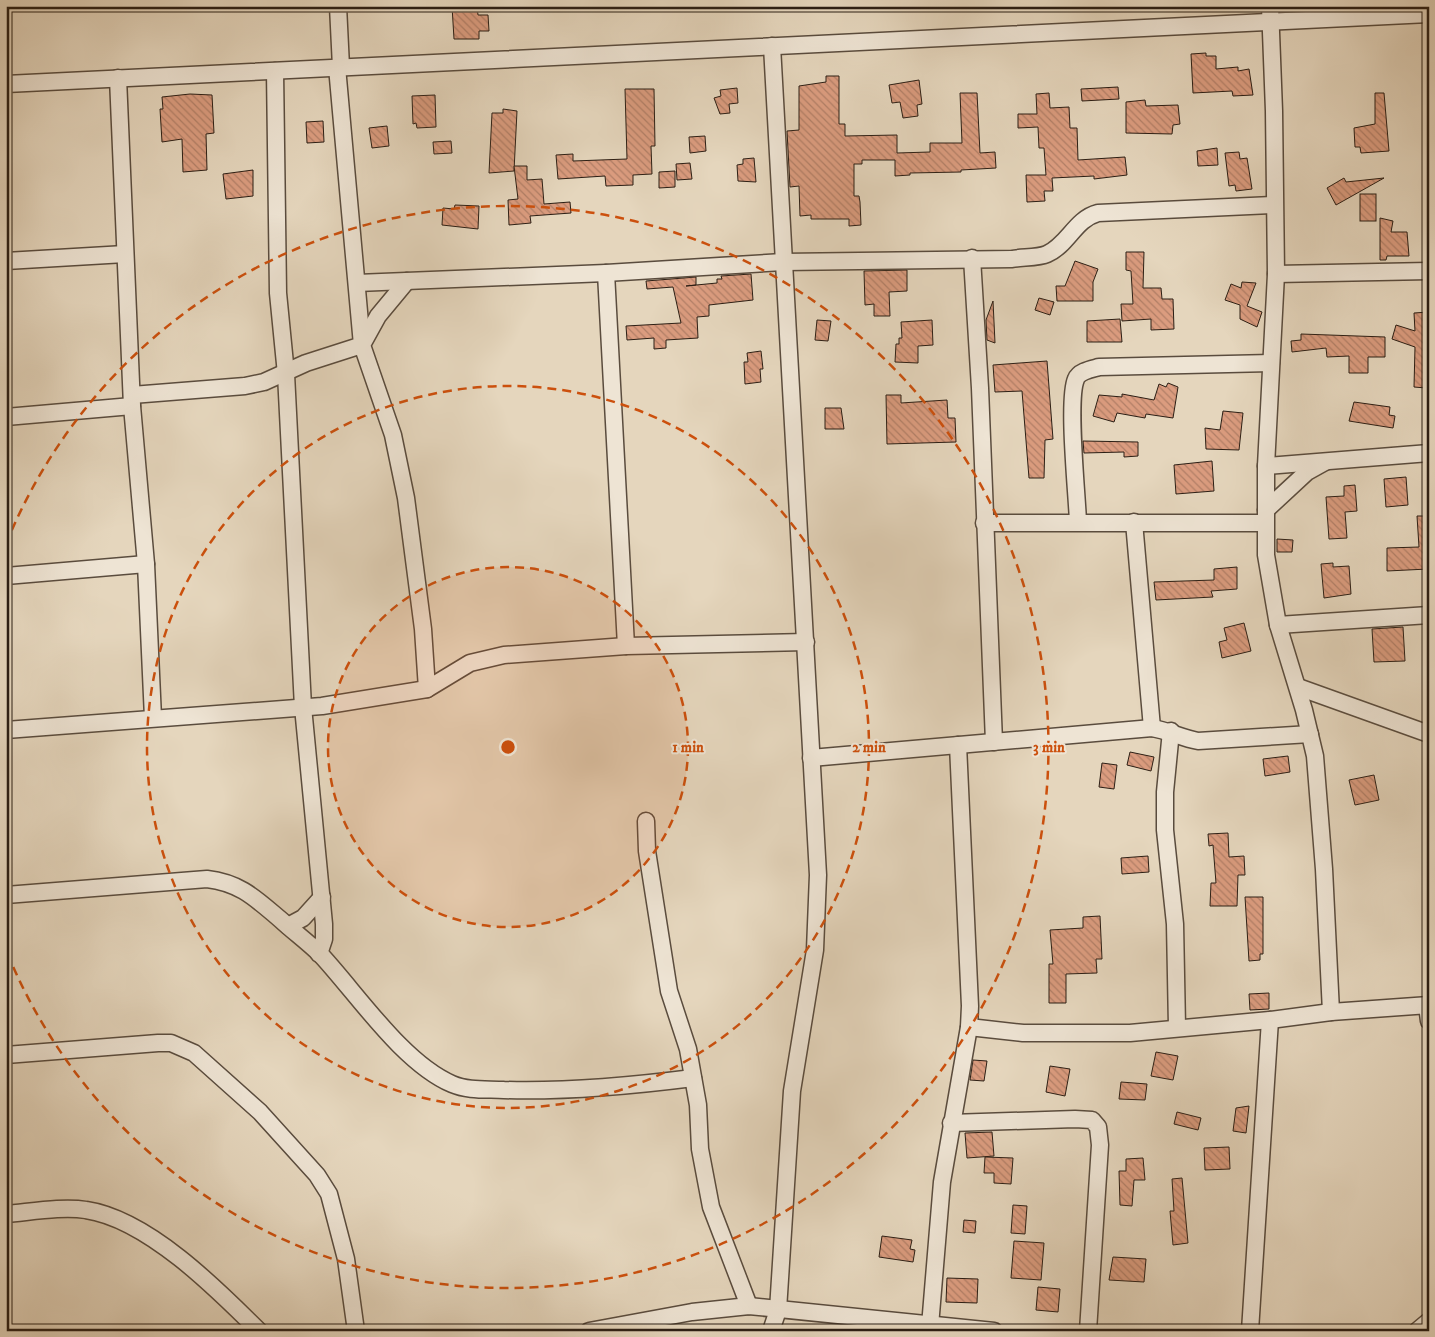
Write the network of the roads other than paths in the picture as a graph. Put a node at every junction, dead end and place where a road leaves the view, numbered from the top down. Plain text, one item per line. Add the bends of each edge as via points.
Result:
1 (338, 6) edge
2 (1270, 14) edge
3 (1429, 14) edge
4 (772, 46) junction
5 (339, 67) junction
6 (275, 71) junction
7 (118, 78) junction
8 (6, 84) edge
9 (1274, 204) junction
10 (125, 254) junction
11 (972, 258) junction
12 (6, 261) edge
13 (783, 262) junction
14 (1429, 271) edge
15 (606, 273) junction
16 (1276, 274) junction
17 (407, 281) junction
18 (357, 283) junction
19 (362, 345) junction
20 (1271, 363) junction
21 (286, 374) junction
22 (132, 401) junction
23 (6, 417) edge
24 (1429, 453) edge
25 (1327, 461) junction
26 (1266, 466) junction
27 (1266, 516) junction
28 (1078, 522) junction
29 (1134, 522) junction
30 (984, 523) junction
31 (146, 564) junction
32 (6, 576) edge
33 (1429, 614) edge
34 (1278, 625) junction
35 (806, 642) junction
36 (626, 646) junction
37 (1298, 687) junction
38 (427, 688) junction
39 (303, 707) junction
40 (153, 718) junction
41 (1152, 728) junction
42 (6, 730) edge
43 (1171, 731) junction
44 (1310, 734) junction
45 (1429, 734) edge
46 (994, 742) junction
47 (958, 744) junction
48 (811, 758) junction
49 (646, 821) dead end
50 (6, 895) edge
51 (322, 897) junction
52 (288, 926) junction
53 (319, 954) junction
54 (1428, 1010) edge
55 (1331, 1012) junction
56 (1270, 1020) junction
57 (969, 1027) junction
58 (1177, 1027) junction
59 (6, 1055) edge
60 (693, 1078) junction
61 (951, 1123) junction
62 (6, 1214) edge
63 (749, 1306) junction
64 (778, 1310) junction
65 (1429, 1322) edge
66 (930, 1326) junction
67 (259, 1331) edge
68 (356, 1331) edge
69 (589, 1331) edge
70 (771, 1331) edge
71 (994, 1331) edge
72 (1088, 1331) edge
73 (1250, 1331) edge
74 (1417, 1331) edge

1 - 5 street
2 - 3 street
2 - 4 street
2 - 9 street
4 - 5 street
4 - 13 street
5 - 6 street
5 - 18 street
6 - 7 street
6 - 21 street via 278,293
7 - 8 street
7 - 10 street
9 - 11 street via 1098,214 1082,220 1047,254 1012,259
9 - 16 street
10 - 12 street
10 - 22 street
11 - 13 street
11 - 30 street
13 - 15 street
13 - 35 street
14 - 16 street
15 - 17 street
15 - 36 street
16 - 20 street
17 - 18 street
17 - 19 street via 378,316
18 - 19 street
19 - 21 street via 306,363
19 - 38 street via 393,435 406,498 423,629
20 - 26 street
20 - 28 street via 1099,367 1082,372 1076,378 1073,406
21 - 22 street via 245,386
21 - 39 street
22 - 23 street
22 - 31 street
24 - 25 street
25 - 26 street
25 - 27 street via 1307,472
26 - 27 street
27 - 29 street
27 - 34 street via 1266,554
28 - 29 street
28 - 30 street
29 - 41 street
30 - 46 street
31 - 32 street
31 - 40 street
33 - 34 street
34 - 37 street
35 - 36 street
35 - 48 street
36 - 38 street via 504,655 470,663
37 - 44 street
37 - 45 street
38 - 39 street
39 - 40 street
39 - 51 street
40 - 42 street
41 - 43 street
41 - 46 street
43 - 44 street via 1185,739 1198,741
43 - 58 street via 1165,830 1175,924
44 - 55 street via 1315,756 1324,869
46 - 47 street
47 - 48 street
47 - 57 street
48 - 64 street via 818,875 815,950 792,1091
49 - 60 street via 647,851 669,991 688,1049
50 - 52 street via 207,879 227,882 244,890
51 - 52 street via 303,918
51 - 53 street via 324,939
52 - 53 street
53 - 60 street via 407,1052 427,1071 453,1084 469,1089 566,1090
54 - 55 street
55 - 56 street
56 - 58 street
56 - 73 street
57 - 58 street via 1023,1033 1075,1033
57 - 61 street
59 - 68 street via 158,1043 171,1043 194,1054 260,1112 317,1175 329,1194 346,1259
60 - 63 street via 700,1149 711,1207
61 - 66 street via 942,1182
61 - 72 street via 1076,1119 1092,1120 1098,1127 1100,1145
62 - 67 street via 85,1209 125,1221 188,1265
63 - 64 street
63 - 69 street via 692,1312
64 - 66 street
64 - 70 street
65 - 74 street
66 - 71 street

